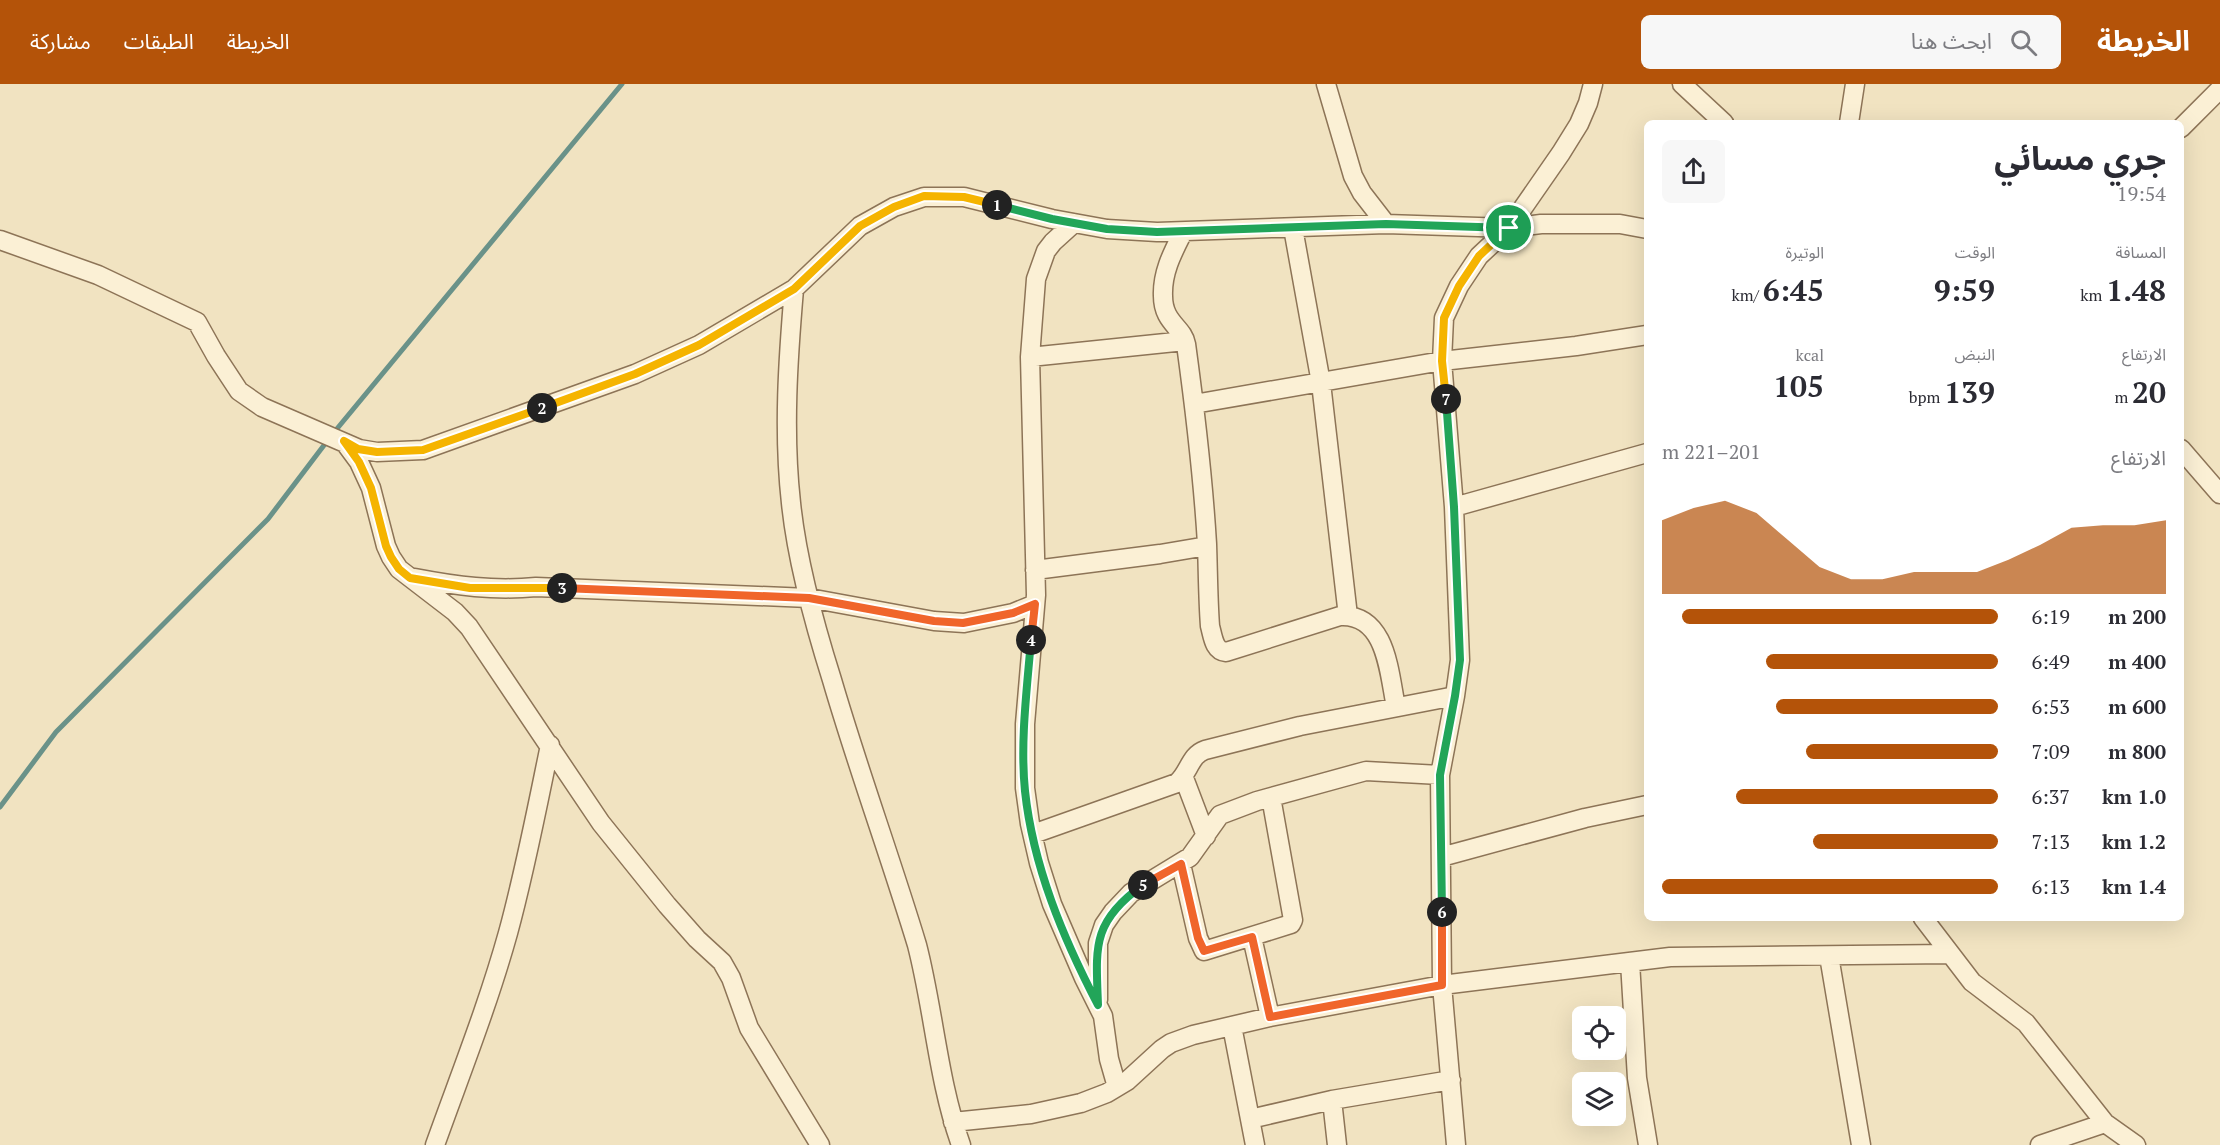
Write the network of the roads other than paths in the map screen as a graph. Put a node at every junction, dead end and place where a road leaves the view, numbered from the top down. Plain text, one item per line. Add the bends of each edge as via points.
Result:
1 (1326, 84) edge
2 (1593, 84) edge
3 (1682, 84) edge
4 (1855, 84) edge
5 (2220, 89) edge
6 (1721, 120) edge
7 (1849, 120) edge
8 (2184, 125) edge
9 (1074, 223) junction
10 (1386, 224) junction
11 (1644, 226) edge
12 (1293, 228) junction
13 (1509, 228) junction
14 (1184, 232) junction
15 (0, 240) edge
16 (794, 289) junction
17 (1644, 335) edge
18 (1185, 341) junction
19 (1030, 357) junction
20 (1442, 361) junction
21 (1321, 383) junction
22 (1194, 404) junction
23 (344, 441) junction
24 (2184, 452) edge
25 (1644, 454) edge
26 (2220, 494) edge
27 (1454, 507) junction
28 (1207, 546) junction
29 (1035, 570) junction
30 (410, 578) junction
31 (809, 598) junction
32 (1035, 604) junction
33 (1348, 616) junction
34 (1455, 696) junction
35 (1396, 707) junction
36 (549, 745) junction
37 (1440, 775) junction
38 (1184, 778) junction
39 (1270, 797) junction
40 (1644, 806) edge
41 (1033, 834) junction
42 (1206, 836) junction
43 (1441, 857) junction
44 (1181, 864) junction
45 (1925, 921) edge
46 (1252, 937) junction
47 (1950, 954) junction
48 (1829, 956) junction
49 (1630, 962) junction
50 (1442, 985) junction
51 (1098, 1005) junction
52 (1270, 1017) junction
53 (1232, 1026) junction
54 (1451, 1080) junction
55 (1117, 1087) junction
56 (1332, 1100) junction
57 (1250, 1119) junction
58 (953, 1122) junction
59 (2105, 1123) junction
60 (435, 1145) edge
61 (820, 1145) edge
62 (961, 1145) edge
63 (1255, 1145) edge
64 (1337, 1145) edge
65 (1456, 1145) edge
66 (1648, 1145) edge
67 (1861, 1145) edge
68 (2040, 1145) edge
69 (2136, 1145) edge

1 - 10 street via 1353,176
2 - 13 street via 1579,124
3 - 6 street
4 - 7 street
5 - 8 street
9 - 14 street via 1107,229
9 - 16 street via 964,197 924,196 860,226
9 - 19 street via 1053,242 1041,262 1036,279
10 - 12 street
10 - 13 street
11 - 13 street via 1540,224
12 - 14 street
12 - 21 street
13 - 20 street via 1479,256 1459,286 1444,318
14 - 18 street via 1171,256 1162,299 1171,323
15 - 23 street via 98,276 197,322 239,391 262,407
16 - 23 street via 699,345 635,374 423,450 377,452 358,449
16 - 31 street via 788,361 788,467 791,505
17 - 20 street
18 - 19 street
18 - 22 street
19 - 29 street
20 - 21 street
20 - 27 street
21 - 22 street
21 - 33 street
22 - 28 street
23 - 30 street via 371,488 391,557
24 - 26 street
25 - 27 street
27 - 34 street via 1460,660
28 - 29 street
28 - 33 street via 1210,626 1216,647 1222,652
29 - 32 street
30 - 31 street via 470,588
30 - 36 street via 469,627
31 - 32 street via 963,623 1013,613
31 - 58 street via 850,743 917,945
32 - 41 street via 1025,724 1025,788
33 - 35 street via 1365,622 1379,638
34 - 35 street
34 - 37 street
35 - 38 street via 1204,750 1194,756
36 - 60 street via 507,934
36 - 61 street via 642,875 722,962 749,1028
37 - 39 street via 1366,771
37 - 43 street
38 - 41 street
38 - 42 street
39 - 42 street via 1220,815
39 - 46 street via 1293,920
40 - 43 street
41 - 51 street via 1052,904
42 - 44 street
43 - 50 street
44 - 46 street via 1204,951
44 - 51 street via 1131,893 1104,925 1097,961
45 - 47 street
46 - 52 street
47 - 48 street
47 - 59 street via 1972,982 2026,1023
48 - 49 street via 1670,957
48 - 67 street
49 - 50 street
49 - 66 street via 1637,1078
50 - 52 street
50 - 54 street
51 - 55 street
52 - 53 street
53 - 55 street via 1171,1043
53 - 57 street
54 - 56 street
54 - 65 street
55 - 58 street via 1081,1103 1055,1109
56 - 57 street
56 - 64 street
57 - 63 street
58 - 62 street
59 - 68 street
59 - 69 street

